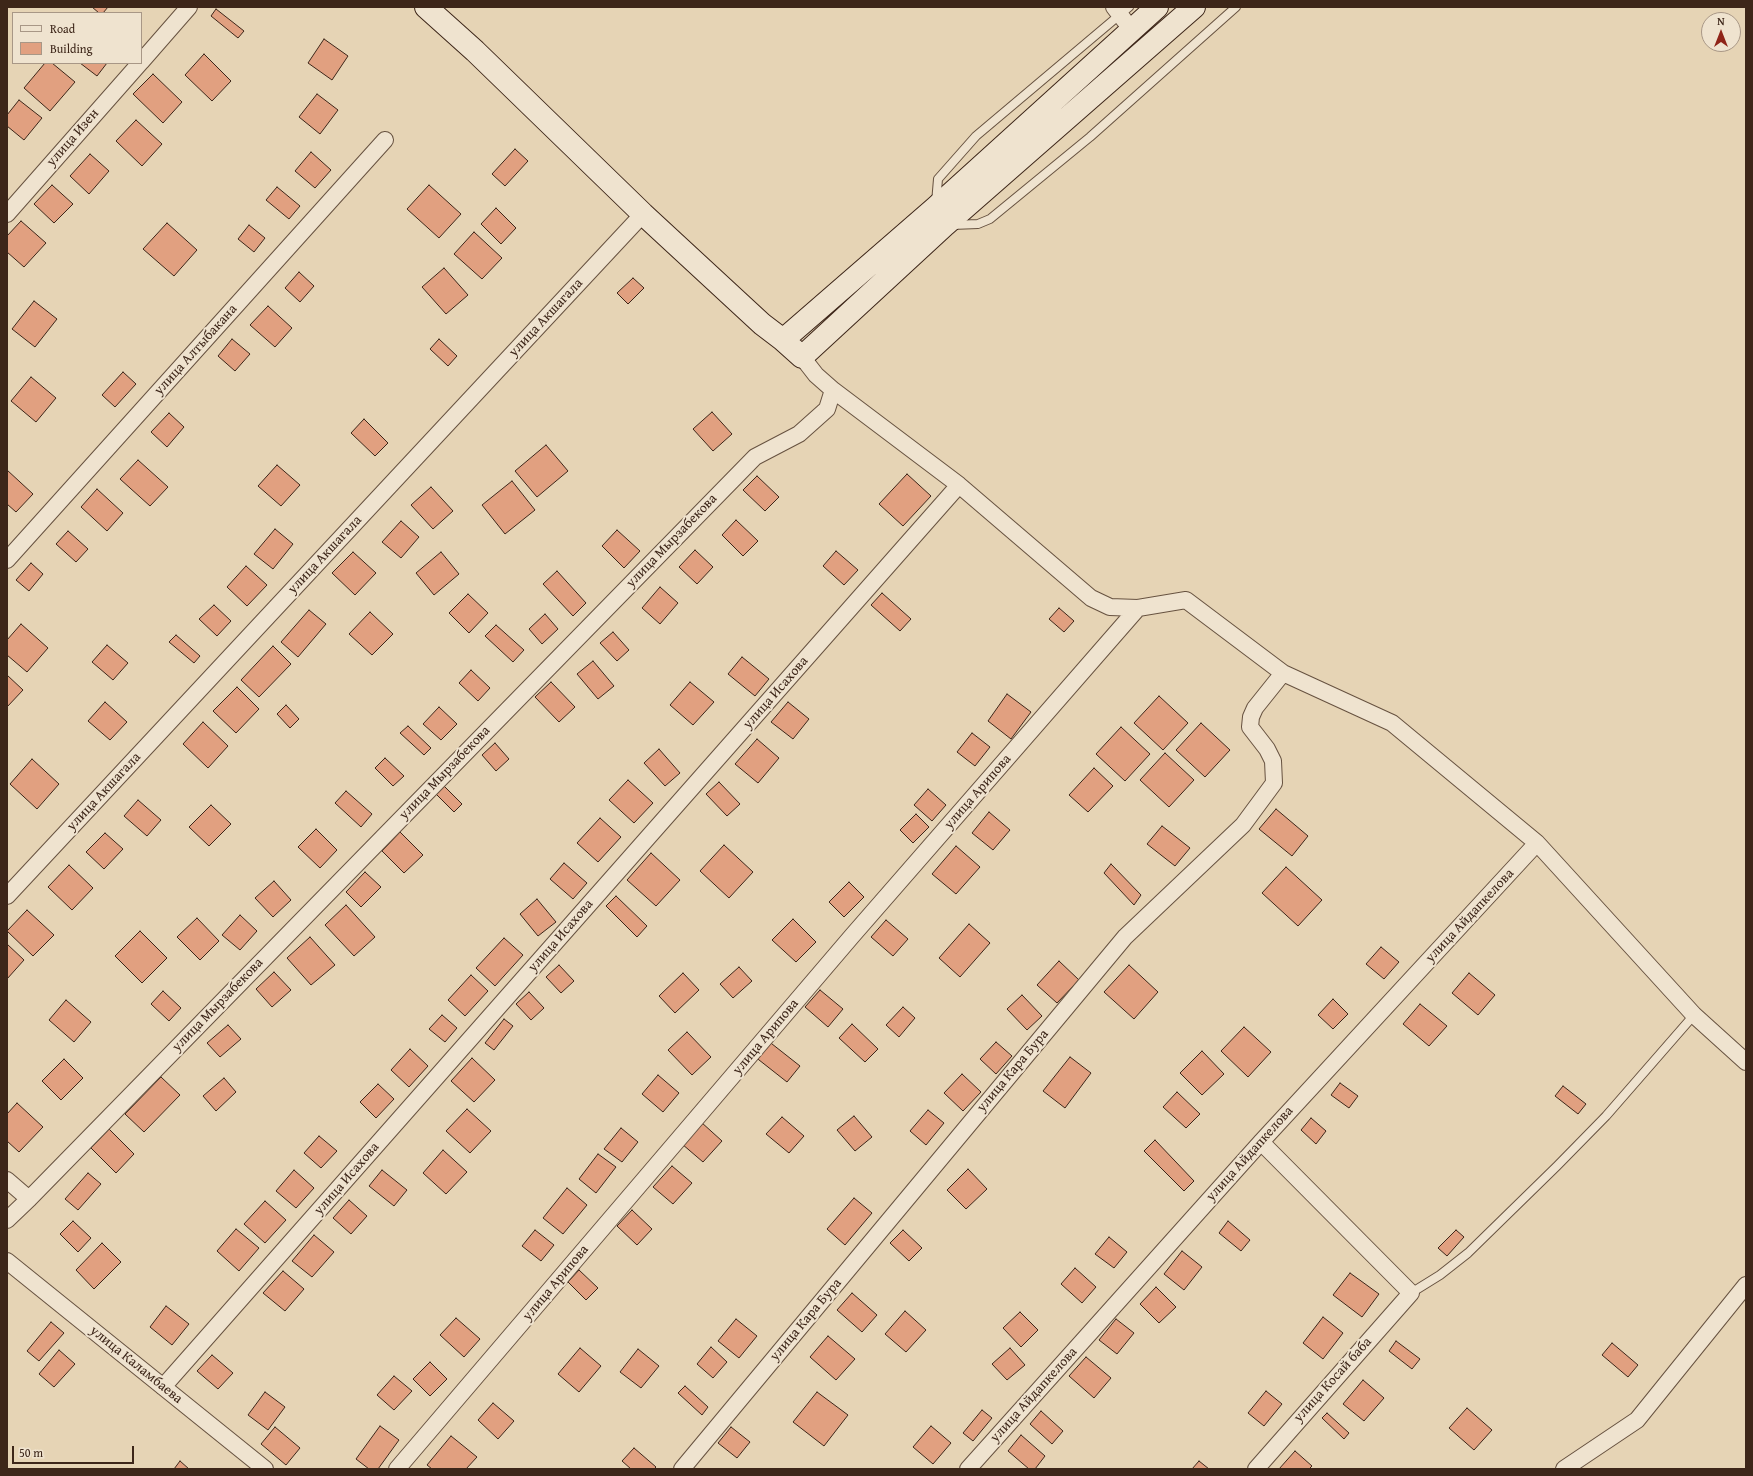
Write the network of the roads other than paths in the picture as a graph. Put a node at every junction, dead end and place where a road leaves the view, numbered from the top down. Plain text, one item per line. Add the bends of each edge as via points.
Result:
1 (189, 7) edge
2 (426, 7) edge
3 (1157, 7) edge
4 (1194, 7) edge
5 (1236, 7) edge
6 (1124, 14) edge
7 (142, 60) edge
8 (138, 64) edge
9 (385, 140) dead end
10 (7, 214) edge
11 (643, 214) junction
12 (940, 216) junction
13 (783, 340) junction
14 (802, 358) junction
15 (833, 390) junction
16 (959, 486) junction
17 (7, 560) edge
18 (1138, 608) junction
19 (1283, 673) junction
20 (1537, 843) junction
21 (7, 896) edge
22 (1694, 1015) junction
23 (1746, 1062) edge
24 (1261, 1142) junction
25 (7, 1180) edge
26 (29, 1199) junction
27 (7, 1220) edge
28 (7, 1262) edge
29 (1746, 1285) edge
30 (1412, 1293) junction
31 (163, 1387) junction
32 (265, 1469) edge
33 (398, 1469) edge
34 (682, 1469) edge
35 (968, 1469) edge
36 (1256, 1469) edge
37 (1564, 1469) edge

1 - 7 street, улица Изен
2 - 11 main road
3 - 6 main road
4 - 12 main road
5 - 12 lane via 1090,136 990,219 978,224
6 - 12 main road
8 - 10 street, улица Изен
9 - 17 street, улица Алтыбакана
11 - 13 main road via 762,324
11 - 21 street, улица Акшагала
12 - 13 main road
12 - 14 main road
13 - 14 main road
14 - 15 street
15 - 16 street
15 - 26 street, улица Мырзабекова via 826,409 799,434 755,457
16 - 18 street via 1091,598 1110,607
16 - 31 street, улица Исахова
18 - 19 street via 1186,600
18 - 33 street, улица Арипова via 852,936
19 - 20 street via 1392,723
19 - 34 street, улица Кара Бура via 1250,717 1250,727 1273,760 1274,783 1243,825 1125,937
20 - 22 street
20 - 24 street, улица Айдапкелова
22 - 23 street
22 - 30 lane via 1606,1116 1557,1166 1468,1253
24 - 30 street
24 - 35 street, улица Айдапкелова
25 - 26 street
26 - 27 street
28 - 31 street, улица Каламбаева
29 - 37 street via 1637,1420
30 - 36 street, улица Косай баба
31 - 32 street, улица Каламбаева

